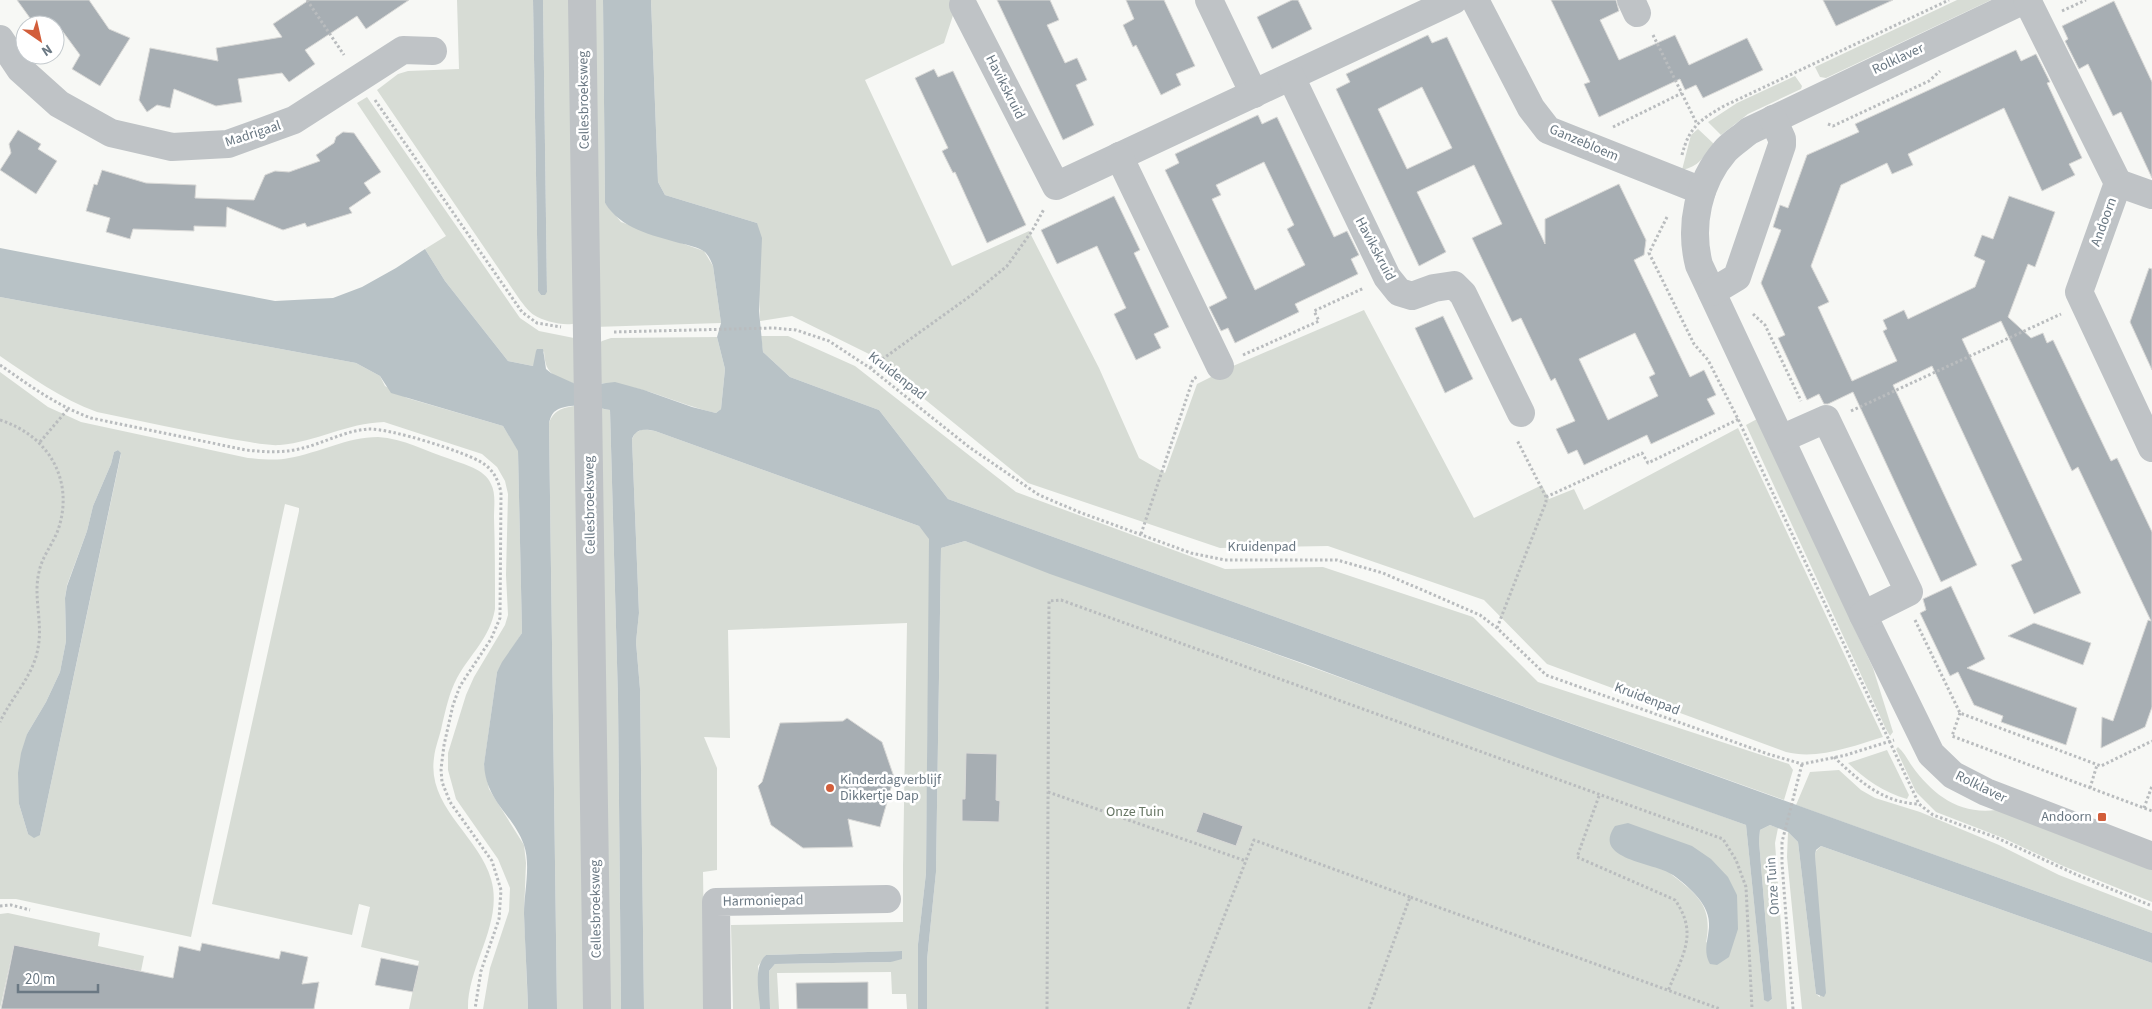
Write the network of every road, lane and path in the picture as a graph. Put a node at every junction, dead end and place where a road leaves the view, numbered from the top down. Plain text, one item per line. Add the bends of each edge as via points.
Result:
1 (307, 0) edge
2 (582, 0) edge
3 (1208, 0) edge
4 (1454, 0) edge
5 (1475, 0) edge
6 (1949, 0) edge
7 (2024, 0) edge
8 (2028, 0) edge
9 (963, 5) dead end
10 (1634, 7) edge
11 (0, 39) edge
12 (433, 51) dead end
13 (359, 77) junction
14 (1291, 77) junction
15 (1682, 93) junction
16 (1254, 94) junction
17 (1773, 118) junction
18 (1697, 124) junction
19 (1580, 143) junction
20 (1120, 156) junction
21 (1675, 180) junction
22 (2118, 183) junction
23 (1056, 186) junction
24 (1702, 191) junction
25 (2152, 195) edge
26 (1737, 276) junction
27 (1387, 277) junction
28 (1712, 292) junction
29 (2084, 303) junction
30 (587, 332) junction
31 (0, 365) edge
32 (1220, 366) junction
33 (870, 368) junction
34 (1764, 406) junction
35 (68, 409) junction
36 (1521, 412) joint
37 (1738, 419) junction
38 (0, 420) edge
39 (1820, 424) junction
40 (1781, 439) junction
41 (40, 442) junction
42 (2152, 448) edge
43 (1546, 497) junction
44 (1141, 534) junction
45 (1902, 595) junction
46 (1863, 615) junction
47 (1497, 628) junction
48 (1960, 713) junction
49 (0, 722) edge
50 (1918, 730) junction
51 (1889, 741) junction
52 (2152, 741) edge
53 (1834, 756) junction
54 (1802, 764) junction
55 (2097, 765) junction
56 (2152, 786) edge
57 (2090, 788) junction
58 (1048, 792) junction
59 (1599, 796) junction
60 (1920, 804) junction
61 (2144, 808) junction
62 (2152, 811) edge
63 (2152, 856) edge
64 (1246, 861) junction
65 (1410, 897) junction
66 (887, 900) dead end
67 (0, 906) edge
68 (2152, 906) edge
69 (30, 910) dead end
70 (1668, 991) junction
71 (475, 1009) edge
72 (598, 1009) edge
73 (718, 1009) edge
74 (1047, 1009) edge
75 (1188, 1009) edge
76 (1369, 1009) edge
77 (1720, 1009) edge
78 (1752, 1009) edge
79 (1793, 1009) edge

1 - 13 path, Kruidenpad
2 - 30 street, Cellesbroeksweg
3 - 16 street
4 - 14 street
5 - 19 street, Ganzebloem via 1531,108 1548,130
6 - 18 path via 1724,106
7 - 17 street, Rolklaver
8 - 22 street, Andoorn
9 - 23 street, Havikskruid
10 - 15 path via 1645,18
11 - 13 street, Madrigaal via 20,69 59,104 111,133 172,147 228,144 294,120
12 - 13 street, Madrigaal via 403,50
13 - 30 path, Kruidenpad via 522,312 537,323
14 - 16 street
14 - 27 street, Havikskruid
15 - 18 path
15 - 19 path
16 - 20 street
17 - 24 street, Rolklaver via 1725,151 1708,175
17 - 26 street via 1782,145
18 - 21 path via 1685,140
19 - 21 street, Ganzebloem
20 - 23 street
20 - 32 street
21 - 24 street, Ganzebloem
21 - 37 path via 1667,218 1649,253 1694,344 1708,360
22 - 25 street
22 - 29 street, Andoorn via 2079,292
23 - 33 path via 1032,231 1007,266 974,294
24 - 28 street, Rolklaver via 1694,228 1695,248
26 - 28 street
26 - 39 path via 1751,312 1765,325
27 - 32 path via 1314,311 1319,321
27 - 36 street, Havikskruid via 1399,292 1412,296 1454,285 1463,294
28 - 34 street, Rolklaver
29 - 39 path
29 - 42 street, Andoorn
30 - 33 path, Kruidenpad via 796,330 830,341
30 - 72 street, Cellesbroeksweg
31 - 35 path
32 - 44 path via 1194,379
33 - 44 path, Kruidenpad via 969,447 1039,496
34 - 37 path
34 - 40 street, Rolklaver
35 - 41 path
35 - 71 path via 91,418 264,452 300,449 368,429 391,431 475,459 484,463 496,476 501,492 500,618 491,639 460,686 440,769 450,802 492,861 501,890 499,919 481,971
36 - 43 path via 1510,426
37 - 43 path via 1648,463 1642,453
37 - 51 path
38 - 41 path
39 - 40 street
39 - 45 street via 1909,592
40 - 46 street, Rolklaver
41 - 49 path via 59,474 63,510 37,582 40,637 34,664
43 - 47 path
44 - 47 path, Kruidenpad via 1191,553 1225,560 1337,560 1383,573 1434,594 1480,615
45 - 46 street
45 - 48 path
46 - 50 street, Rolklaver
47 - 54 path, Kruidenpad via 1546,675
48 - 55 path
48 - 57 path via 1952,736
50 - 51 path
50 - 63 street, Rolklaver via 1930,754 1963,781
51 - 53 path
51 - 60 path
52 - 55 path via 2101,766
53 - 54 path
53 - 60 path via 1867,787 1886,798 1904,804
54 - 79 path, Onze Tuin via 1782,842
55 - 57 path
56 - 61 path
57 - 61 path
58 - 59 path via 1049,601 1061,600
58 - 64 path
58 - 74 path
59 - 70 path via 1577,857 1674,900 1684,913 1688,938
59 - 78 path via 1723,839 1736,860 1746,887
60 - 68 path via 1933,815 1995,837
61 - 62 path
64 - 65 path via 1254,840
64 - 75 path
65 - 70 path
65 - 76 path
66 - 73 street, Harmoniepad via 716,902
67 - 69 path
70 - 77 path

